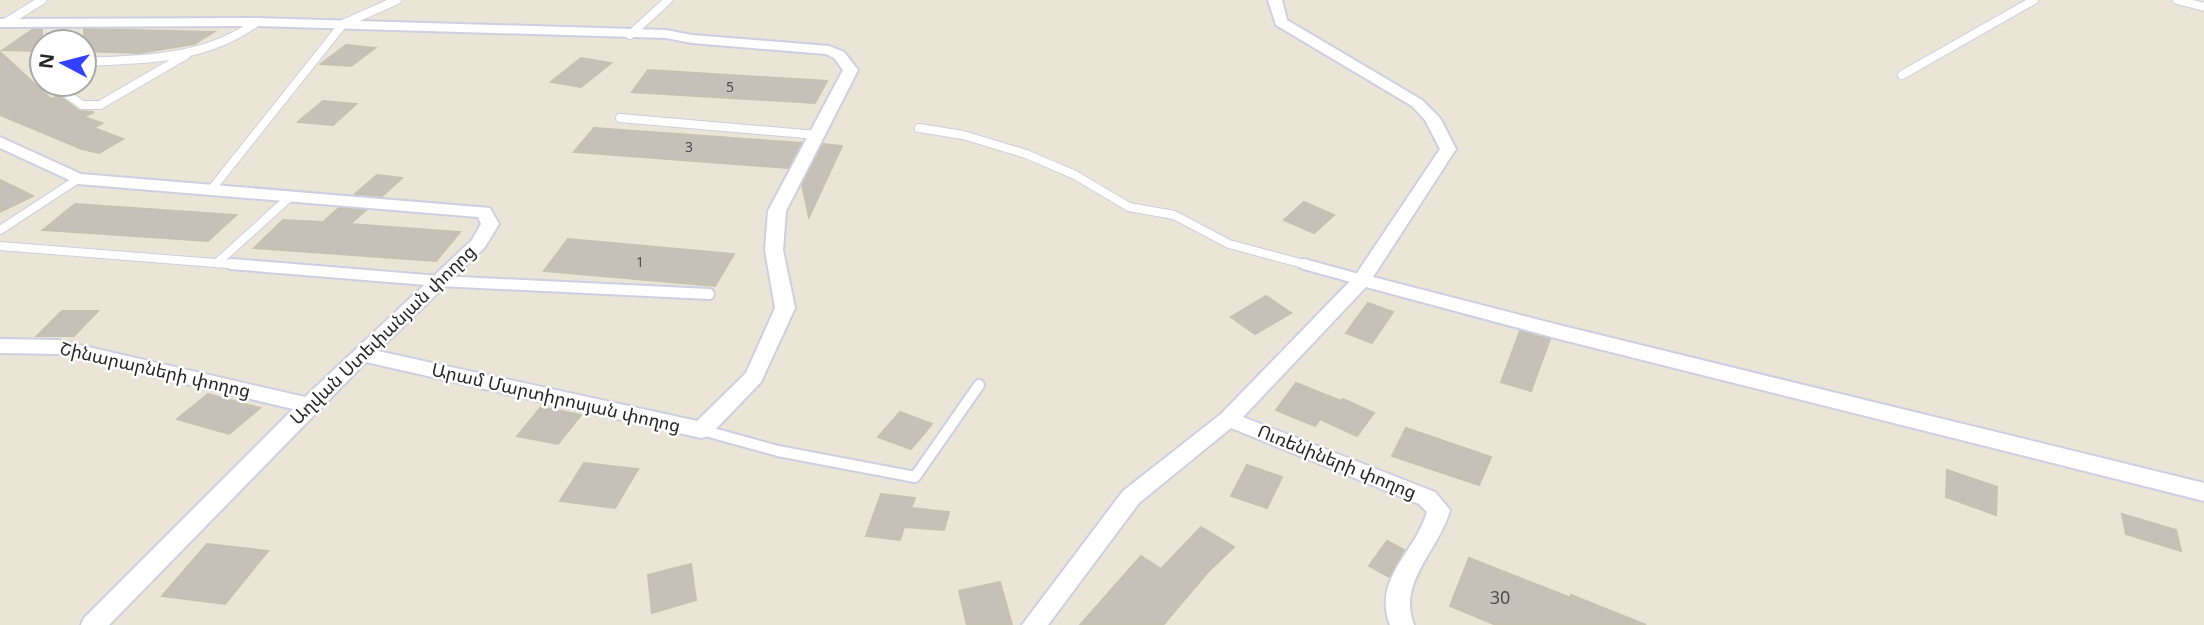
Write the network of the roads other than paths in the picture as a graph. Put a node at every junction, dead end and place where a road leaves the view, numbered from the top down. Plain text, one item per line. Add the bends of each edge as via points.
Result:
1 (42, 0) edge
2 (397, 0) edge
3 (668, 0) edge
4 (1275, 0) edge
5 (2034, 0) edge
6 (2177, 0) edge
7 (2204, 7) edge
8 (257, 22) junction
9 (2, 23) edge
10 (343, 24) junction
11 (630, 35) junction
12 (188, 54) junction
13 (98, 61) edge
14 (1902, 75) dead end
15 (73, 98) edge
16 (620, 118) dead end
17 (919, 128) dead end
18 (817, 135) junction
19 (0, 142) edge
20 (78, 179) junction
21 (211, 190) junction
22 (290, 196) junction
23 (0, 230) edge
24 (0, 246) edge
25 (217, 263) junction
26 (1362, 280) junction
27 (439, 281) junction
28 (709, 294) dead end
29 (0, 346) edge
30 (362, 354) junction
31 (979, 386) dead end
32 (309, 405) junction
33 (1228, 419) junction
34 (701, 430) junction
35 (2204, 492) edge
36 (1394, 621) edge
37 (93, 625) edge
38 (1034, 625) edge

1 - 9 lane
2 - 10 lane
3 - 11 lane
4 - 26 street via 1281,22 1417,103 1432,118 1448,149
5 - 14 lane
6 - 7 lane
8 - 9 street
8 - 10 street
8 - 12 lane via 223,45
10 - 11 street
10 - 21 lane
11 - 18 street, Արամ Մարտիրոսյան փողոց via 666,34 829,50 839,55 851,70
12 - 13 lane
12 - 15 lane via 100,105 82,105
16 - 18 lane
17 - 26 lane via 963,135 1026,155 1074,175 1129,207 1174,215 1228,244
18 - 34 street, Արամ Մարտիրոսյան փողոց via 777,211 774,250 785,308 754,377
19 - 20 street, Աղվան Ստեփանյան փողոց
20 - 21 street, Աղվան Ստեփանյան փողոց
20 - 23 lane
21 - 22 street, Աղվան Ստեփանյան փողոց
22 - 25 lane
22 - 27 street, Աղվան Ստեփանյան փողոց via 484,212 490,224 479,243
24 - 25 lane
25 - 27 lane
26 - 33 street
26 - 35 street
27 - 28 lane
27 - 30 street, Աղվան Ստեփանյան փողոց
29 - 32 street, Շինարարների փողոց via 58,347
30 - 32 street, Աղվան Ստեփանյան փողոց
30 - 34 street, Արամ Մարտիրոսյան փողոց
31 - 34 lane via 915,477 778,452
32 - 37 street, Աղվան Ստեփանյան փողոց
33 - 36 street, Ուռենիների փողոց via 1427,498 1439,510 1437,525 1395,591
33 - 38 street via 1131,497

